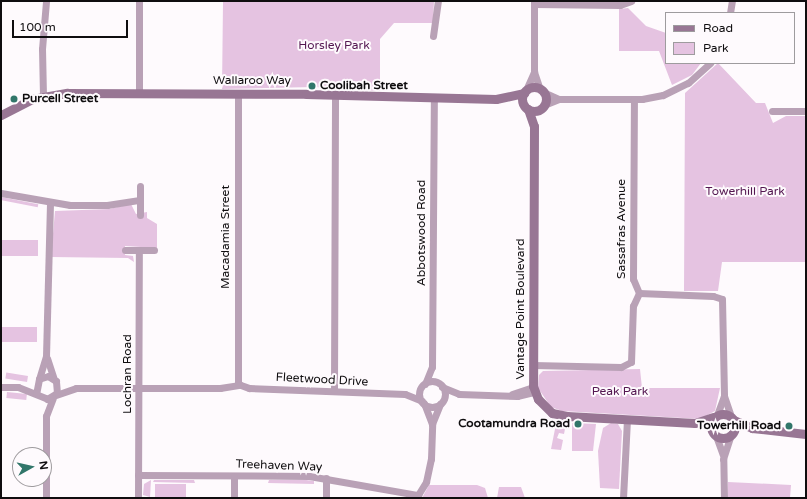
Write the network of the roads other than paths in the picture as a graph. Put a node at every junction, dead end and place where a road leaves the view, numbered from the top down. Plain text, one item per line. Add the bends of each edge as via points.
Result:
1 (46, 1) edge
2 (139, 1) edge
3 (438, 1) edge
4 (631, 1) edge
5 (732, 1) edge
6 (534, 3) edge
7 (730, 12) edge
8 (433, 36) dead end
9 (709, 64) edge
10 (534, 72) junction
11 (541, 91) junction
12 (525, 92) junction
13 (139, 93) junction
14 (238, 93) junction
15 (335, 95) junction
16 (43, 96) junction
17 (434, 99) junction
18 (508, 99) junction
19 (559, 99) junction
20 (634, 99) junction
21 (542, 107) junction
22 (526, 108) junction
23 (806, 111) edge
24 (1, 115) edge
25 (776, 120) dead end
26 (534, 126) junction
27 (140, 186) dead end
28 (1, 193) edge
29 (140, 200) junction
30 (50, 202) junction
31 (140, 214) dead end
32 (125, 250) dead end
33 (139, 250) junction
34 (154, 250) dead end
35 (639, 294) junction
36 (46, 356) junction
37 (432, 366) junction
38 (533, 366) junction
39 (38, 380) junction
40 (55, 380) junction
41 (238, 382) junction
42 (423, 386) junction
43 (442, 386) junction
44 (1, 387) edge
45 (18, 387) junction
46 (334, 387) junction
47 (76, 388) junction
48 (139, 388) junction
49 (534, 389) junction
50 (405, 394) junction
51 (460, 394) junction
52 (37, 395) junction
53 (54, 396) junction
54 (724, 396) junction
55 (423, 402) junction
56 (441, 403) junction
57 (46, 416) junction
58 (715, 416) junction
59 (733, 418) junction
60 (627, 419) junction
61 (695, 423) junction
62 (432, 424) junction
63 (752, 428) junction
64 (714, 434) junction
65 (806, 434) edge
66 (732, 435) junction
67 (724, 459) junction
68 (138, 475) junction
69 (234, 476) junction
70 (326, 478) junction
71 (417, 496) edge
72 (46, 498) edge
73 (138, 498) edge
74 (234, 498) edge
75 (326, 498) edge
76 (623, 498) edge
77 (724, 498) edge

1 - 16 street via 42,49
2 - 13 street
3 - 8 street
4 - 6 street via 616,5
5 - 7 street
6 - 10 street
9 - 20 street via 677,90
10 - 11 street
10 - 12 street
11 - 12 street, Wallaroo Way
11 - 19 street
11 - 21 street
12 - 18 street, Wallaroo Way
12 - 22 street, Vantage Point Boulevard
13 - 14 street, Wallaroo Way
13 - 16 street, Wallaroo Way
14 - 15 street, Wallaroo Way
14 - 41 street, Macadamia Street
15 - 17 street, Wallaroo Way
15 - 46 street
16 - 24 street, Wallaroo Way
17 - 18 street, Wallaroo Way
17 - 37 street, Abbotswood Road
18 - 22 street, Wallaroo Way
19 - 20 street
19 - 21 street
20 - 35 street, Sassafras Avenue via 633,278
21 - 22 street
21 - 26 street, Vantage Point Boulevard
22 - 26 street, Vantage Point Boulevard
23 - 25 street via 774,111
26 - 38 street, Vantage Point Boulevard
27 - 29 street
28 - 30 street
29 - 30 street via 102,206
29 - 31 street
30 - 36 street
32 - 33 street
33 - 34 street
33 - 48 street, Lochran Road
35 - 38 street, Sassafras Avenue via 633,306 629,364
35 - 54 street via 713,296 722,299
36 - 39 street
36 - 40 street
37 - 42 street, Abbotswood Road
37 - 43 street, Abbotswood Road
38 - 49 street, Vantage Point Boulevard
39 - 40 street
39 - 45 street
39 - 52 street
40 - 47 street, Fleetwood Drive
40 - 53 street
41 - 46 street, Fleetwood Drive via 249,388
41 - 48 street, Fleetwood Drive via 228,387
42 - 43 street via 432,382
42 - 50 street, Fleetwood Drive
42 - 55 street
43 - 51 street
43 - 56 street
44 - 45 street
45 - 52 street
46 - 50 street, Fleetwood Drive
47 - 48 street, Fleetwood Drive
47 - 53 street, Fleetwood Drive
48 - 68 street, Lochran Road
49 - 51 street via 512,394
49 - 60 street, Vantage Point Boulevard via 544,407 557,415
50 - 55 street, Fleetwood Drive
51 - 56 street
52 - 53 street
52 - 57 street
53 - 57 street
54 - 58 street
54 - 59 street
55 - 56 street via 432,407
55 - 62 street
56 - 62 street
57 - 72 street
58 - 59 street
58 - 61 street, Vantage Point Boulevard
58 - 64 street
59 - 63 street
59 - 66 street
60 - 61 street, Vantage Point Boulevard
60 - 76 street
61 - 64 street, Vantage Point Boulevard
62 - 71 street via 430,467
63 - 65 street
63 - 66 street
64 - 66 street
64 - 67 street
66 - 67 street
67 - 77 street
68 - 69 street, Treehaven Way
68 - 73 street, Lochran Road
69 - 70 street, Treehaven Way
69 - 74 street
70 - 71 street, Treehaven Way
70 - 75 street

